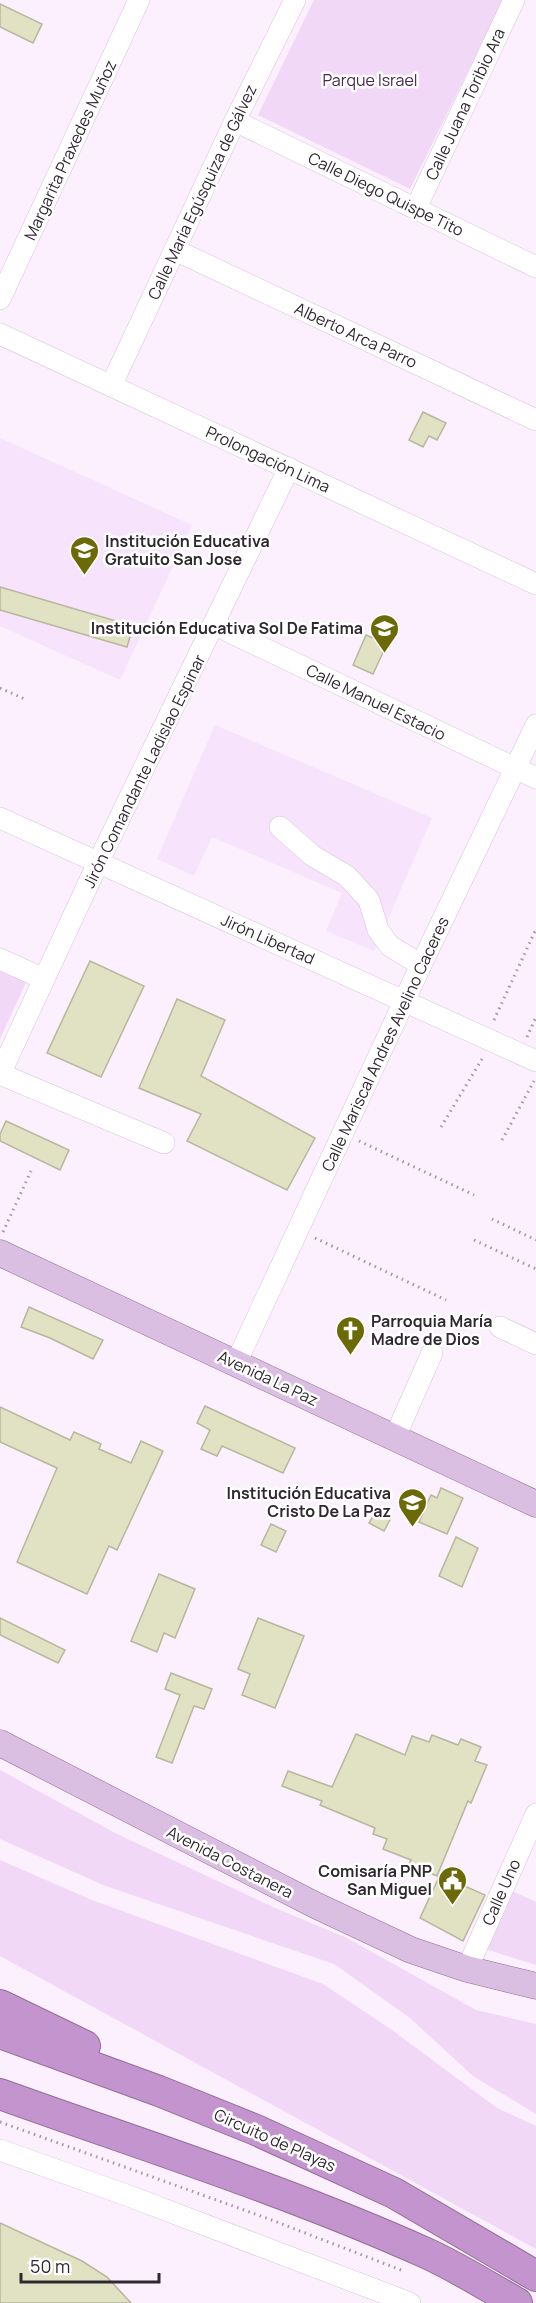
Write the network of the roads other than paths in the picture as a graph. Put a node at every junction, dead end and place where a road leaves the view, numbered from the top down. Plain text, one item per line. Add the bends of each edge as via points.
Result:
1 (139, 0) edge
2 (295, 0) edge
3 (514, 0) edge
4 (235, 120) junction
5 (416, 208) junction
6 (175, 249) junction
7 (536, 267) edge
8 (0, 299) edge
9 (0, 334) edge
10 (111, 386) junction
11 (536, 420) edge
12 (289, 468) junction
13 (536, 584) edge
14 (215, 625) junction
15 (536, 725) edge
16 (515, 769) junction
17 (536, 778) edge
18 (0, 818) edge
19 (280, 827) dead end
20 (98, 863) junction
21 (0, 959) edge
22 (421, 965) junction
23 (44, 979) junction
24 (406, 1000) junction
25 (536, 1061) edge
26 (0, 1074) edge
27 (164, 1143) dead end
28 (0, 1253) edge
29 (500, 1327) dead end
30 (536, 1344) edge
31 (432, 1353) dead end
32 (236, 1364) junction
33 (395, 1437) junction
34 (534, 1496) edge
35 (0, 1743) edge
36 (536, 1814) edge
37 (467, 1969) junction
38 (536, 1986) edge
39 (0, 2006) edge
40 (0, 2033) edge
41 (159, 2091) junction
42 (0, 2094) edge
43 (0, 2150) edge
44 (536, 2276) edge
45 (410, 2303) edge
46 (517, 2303) edge

1 - 8 street, Margarita Praxedes Muñoz
2 - 4 street, Calle María Egúsquiza de Gálvez
3 - 5 street, Calle Juana Toribio Ara
4 - 5 street, Calle Diego Quispe Tito
4 - 6 street, Calle María Egúsquiza de Gálvez
5 - 7 street, Calle Diego Quispe Tito
6 - 10 street, Calle María Egúsquiza de Gálvez
6 - 11 street, Alberto Arca Parro
9 - 10 street, Prolongación Lima
10 - 12 street, Prolongación Lima
12 - 13 street, Prolongación Lima
12 - 14 street, Jirón Comandante Ladislao Espinar
14 - 16 street, Calle Manuel Estacio
14 - 20 street, Jirón Comandante Ladislao Espinar
15 - 16 street, Calle Mariscal Andres Avelino Caceres
16 - 17 street, Calle Manuel Estacio
16 - 22 street, Calle Mariscal Andres Avelino Caceres
18 - 20 street, Jirón Libertad
19 - 22 street via 313,856 347,876 369,900 378,930 390,946
20 - 23 street, Jirón Comandante Ladislao Espinar
20 - 24 street, Jirón Libertad
21 - 23 street
22 - 24 street, Calle Mariscal Andres Avelino Caceres
23 - 26 street, Jirón Comandante Ladislao Espinar
24 - 25 street, Jirón Libertad
24 - 32 street, Calle Mariscal Andres Avelino Caceres
26 - 27 street
28 - 32 main road, Avenida La Paz
29 - 30 street
31 - 33 street
32 - 33 main road, Avenida La Paz
33 - 34 main road, Avenida La Paz
35 - 37 main road, Avenida Costanera via 315,1905 411,1950
36 - 37 street, Calle Uno
37 - 38 main road, Avenida Costanera
39 - 41 highway via 92,2049
40 - 41 highway, Circuito de Playas
41 - 44 highway, Circuito de Playas via 394,2193
42 - 46 highway via 376,2232 428,2254
43 - 45 street

